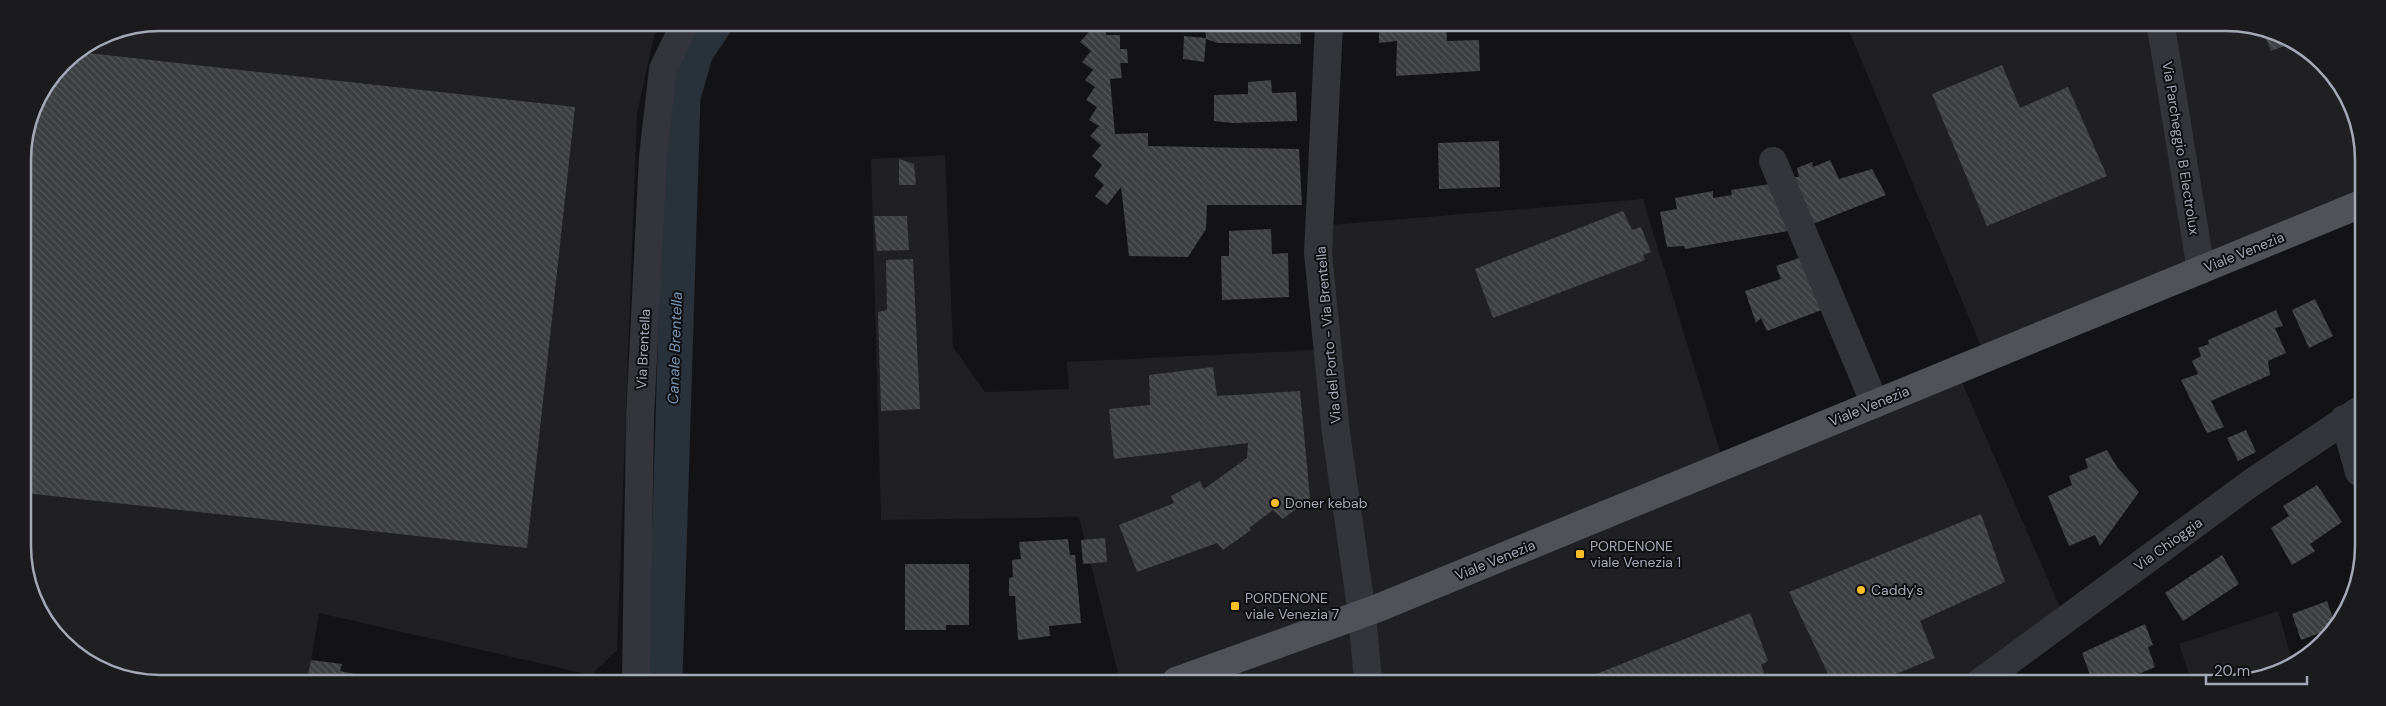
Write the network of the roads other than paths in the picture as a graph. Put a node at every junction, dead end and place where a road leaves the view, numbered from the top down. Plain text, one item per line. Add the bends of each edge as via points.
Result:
1 (1329, 31) edge
2 (2162, 31) edge
3 (681, 32) edge
4 (1773, 161) dead end
5 (2355, 206) edge
6 (2201, 270) junction
7 (1875, 404) junction
8 (2352, 414) edge
9 (2355, 439) edge
10 (1370, 611) junction
11 (1368, 674) edge
12 (1990, 674) edge
13 (636, 675) edge
14 (1194, 675) edge

1 - 10 street, Via del Porto - Via Brentella via 1318,253 1336,433
2 - 6 street, Via Parcheggio B Electrolux
3 - 13 street, Via Brentella via 663,69 653,157 640,418
4 - 7 street
5 - 6 main road, Viale Venezia
6 - 7 main road, Viale Venezia
7 - 10 main road, Viale Venezia
8 - 9 street
8 - 12 street, Via Chioggia via 2251,483
10 - 11 street
10 - 14 main road, Viale Venezia

